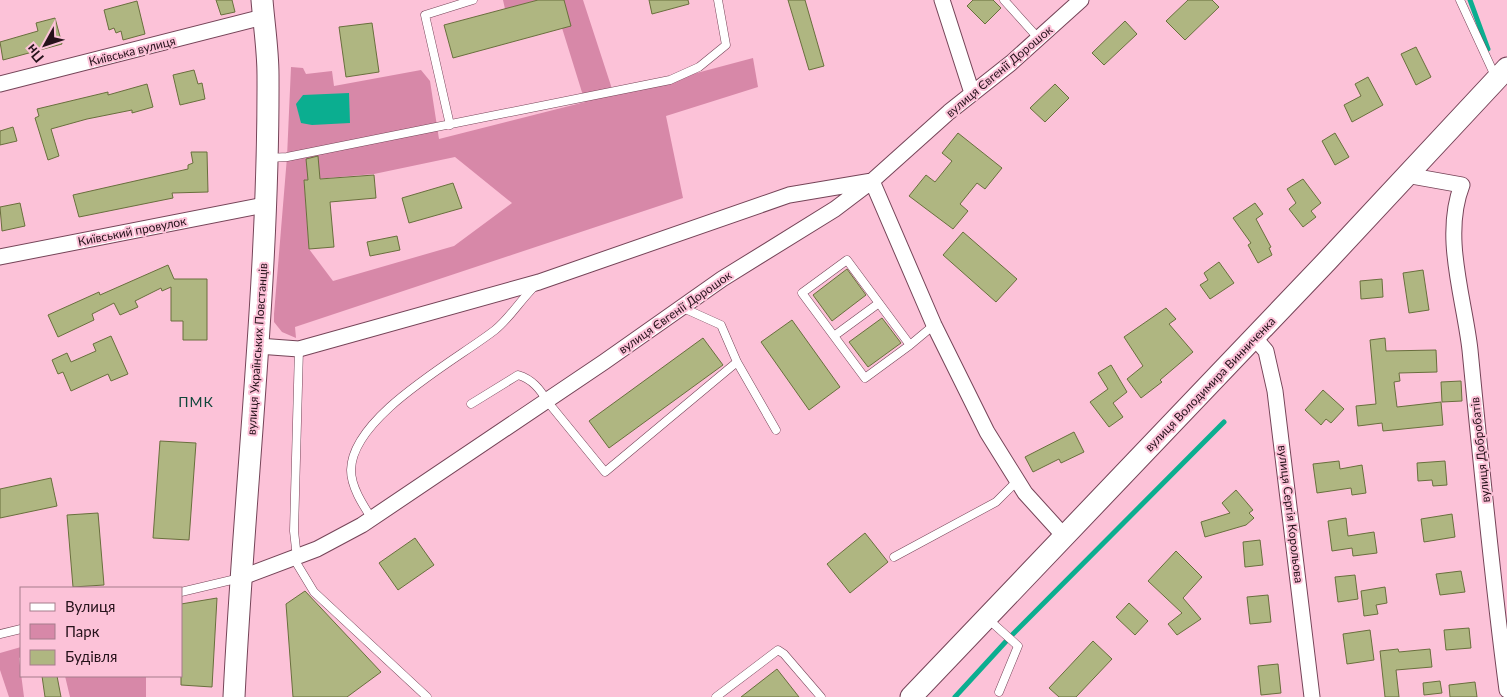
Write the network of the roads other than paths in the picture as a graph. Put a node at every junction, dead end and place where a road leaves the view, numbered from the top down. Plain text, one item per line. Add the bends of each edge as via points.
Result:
1 (473, 0) edge
2 (718, 0) edge
3 (942, 0) edge
4 (1004, 0) edge
5 (1080, 0) edge
6 (1460, 0) edge
7 (263, 9) edge
8 (1039, 39) junction
9 (1502, 74) edge
10 (0, 84) edge
11 (972, 93) junction
12 (450, 125) junction
13 (266, 158) junction
14 (1406, 175) junction
15 (872, 181) junction
16 (264, 205) junction
17 (0, 257) edge
18 (539, 282) junction
19 (879, 303) junction
20 (681, 307) junction
21 (934, 325) junction
22 (834, 336) junction
23 (1254, 337) junction
24 (910, 344) junction
25 (258, 346) junction
26 (298, 349) junction
27 (737, 362) junction
28 (547, 401) junction
29 (470, 404) dead end
30 (776, 430) dead end
31 (1017, 481) junction
32 (372, 519) junction
33 (1064, 536) junction
34 (894, 556) dead end
35 (296, 558) junction
36 (240, 578) junction
37 (182, 592) edge
38 (986, 618) junction
39 (20, 629) edge
40 (0, 634) edge
41 (1507, 690) edge
42 (999, 692) dead end
43 (234, 697) edge
44 (427, 697) edge
45 (716, 697) edge
46 (821, 697) edge
47 (911, 697) edge
48 (1312, 697) edge

1 - 12 lane via 425,15
2 - 12 lane via 726,45 699,67 670,80
3 - 11 street
4 - 8 lane
5 - 8 street, вулиця Євгенії Дорошок
6 - 9 lane
7 - 10 street, Київська вулиця
7 - 13 main road, вулиця Українських Повстанців via 268,74
8 - 11 street, вулиця Євгенії Дорошок
9 - 14 main road, вулиця Володимира Винниченка
11 - 15 street, вулиця Євгенії Дорошок
12 - 13 lane via 287,158
13 - 16 main road, вулиця Українських Повстанців
14 - 23 main road, вулиця Володимира Винниченка
14 - 41 street, вулиця Добробатів via 1462,185 1455,210 1457,263 1469,341
15 - 18 street via 790,195
15 - 20 street, вулиця Євгенії Дорошок via 835,209
15 - 21 street
16 - 17 street, Київський провулок
16 - 25 main road, вулиця Українських Повстанців
18 - 26 street
18 - 32 lane via 496,329 413,389 370,426 360,439 351,470 355,489
19 - 22 lane
19 - 22 lane via 848,260 802,293
19 - 24 lane
20 - 27 lane via 721,325
20 - 28 street, вулиця Євгенії Дорошок
21 - 24 lane
21 - 31 street via 987,432
22 - 24 lane via 865,378
23 - 33 main road, вулиця Володимира Винниченка
23 - 48 street, вулиця Сергія Корольова via 1266,351 1275,391
25 - 26 street
25 - 36 main road, вулиця Українських Повстанців
26 - 35 lane
27 - 28 lane via 605,472
27 - 30 lane
28 - 29 lane via 527,378 518,375
28 - 32 street, вулиця Євгенії Дорошок
31 - 33 street
31 - 34 lane via 996,502
32 - 35 street, вулиця Євгенії Дорошок
33 - 38 main road, вулиця Володимира Винниченка
35 - 36 street, вулиця Євгенії Дорошок
35 - 44 lane via 314,592
36 - 37 lane
36 - 43 main road, вулиця Українських Повстанців
38 - 42 lane via 1018,646
38 - 47 main road, вулиця Володимира Винниченка
39 - 40 lane
45 - 46 lane via 778,650

